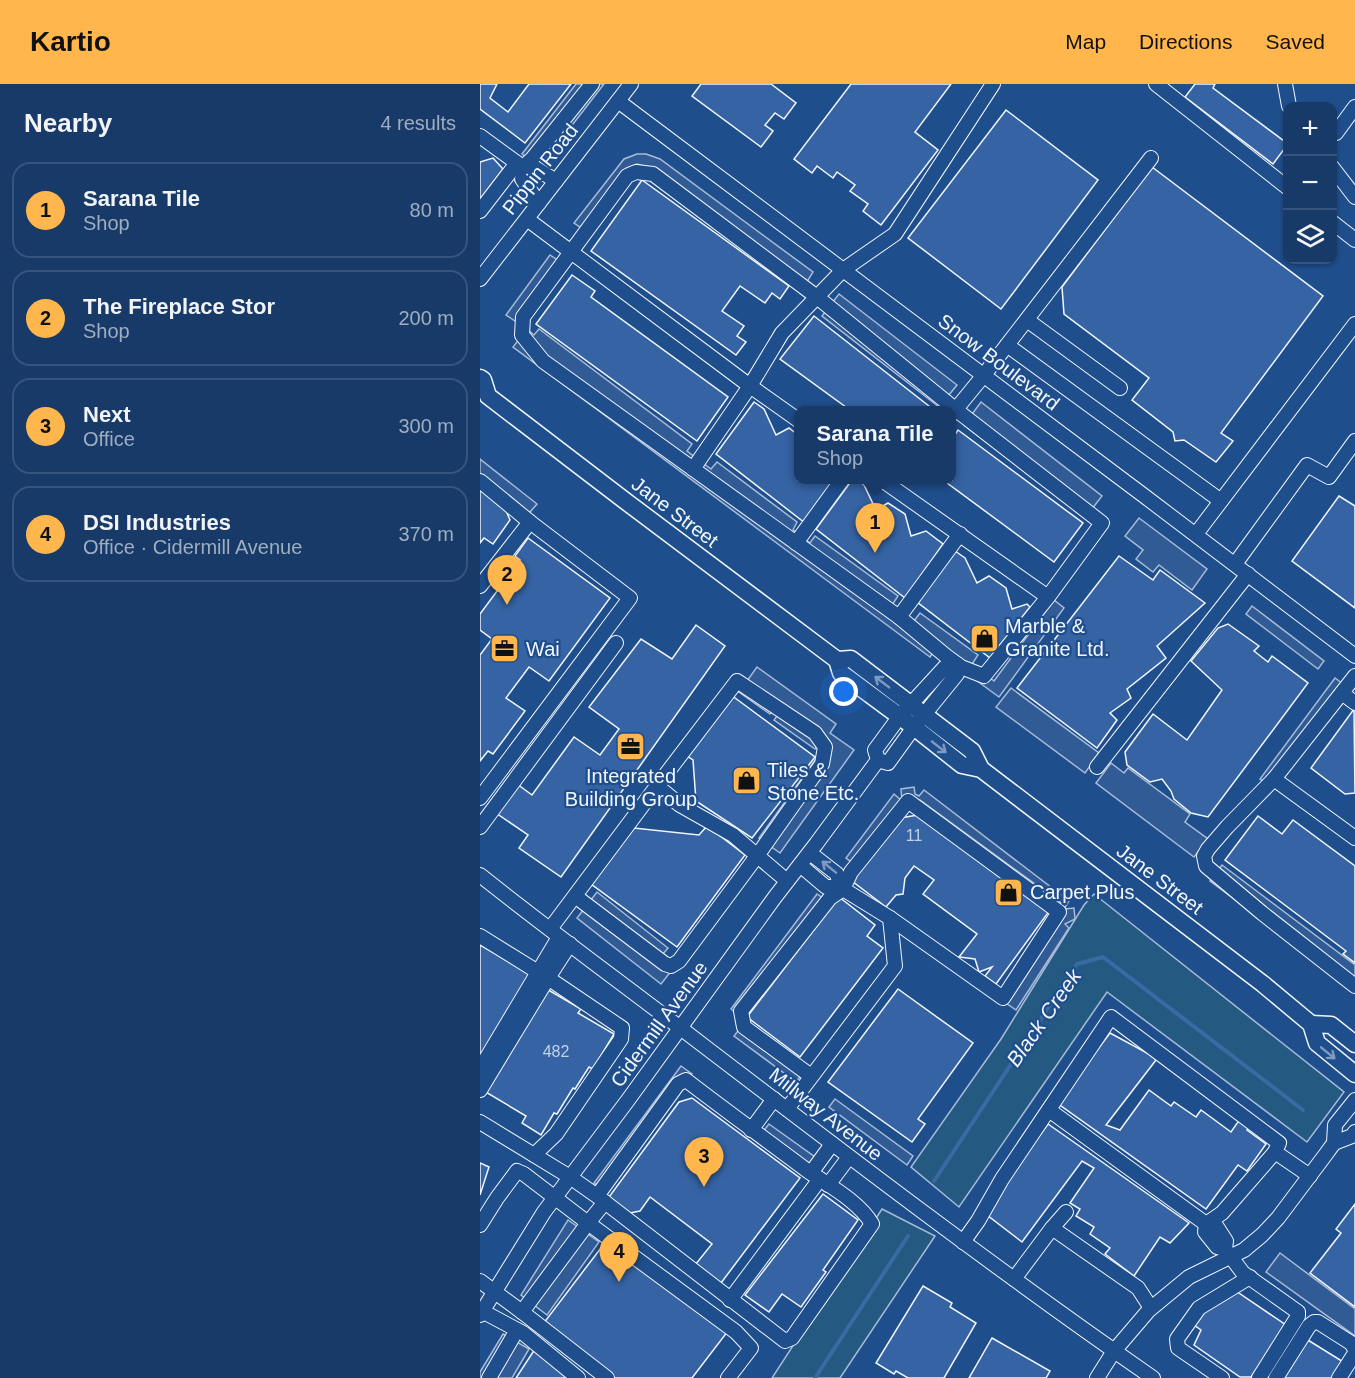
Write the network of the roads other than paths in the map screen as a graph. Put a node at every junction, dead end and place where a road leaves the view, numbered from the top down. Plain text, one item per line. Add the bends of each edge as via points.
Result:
1 (592, 84) edge
2 (631, 84) edge
3 (993, 84) edge
4 (1156, 84) edge
5 (1285, 84) edge
6 (618, 100) junction
7 (1288, 102) edge
8 (1355, 107) edge
9 (1337, 133) edge
10 (480, 136) edge
11 (1151, 158) dead end
12 (521, 167) junction
13 (1337, 174) edge
14 (556, 181) junction
15 (1283, 185) edge
16 (1355, 197) edge
17 (539, 203) junction
18 (480, 211) edge
19 (526, 219) junction
20 (1337, 226) edge
21 (1355, 240) edge
22 (571, 252) junction
23 (843, 270) junction
24 (480, 279) edge
25 (817, 297) junction
26 (1027, 320) junction
27 (1355, 324) edge
28 (1007, 345) junction
29 (984, 375) junction
30 (480, 378) edge
31 (750, 386) junction
32 (1120, 388) dead end
33 (484, 396) edge
34 (946, 406) edge
35 (956, 408) edge
36 (956, 414) edge
37 (794, 417) edge
38 (1355, 441) edge
39 (693, 469) junction
40 (480, 481) edge
41 (839, 484) edge
42 (898, 484) edge
43 (1221, 501) junction
44 (530, 522) junction
45 (960, 534) junction
46 (1196, 534) junction
47 (796, 543) junction
48 (1235, 564) junction
49 (1248, 574) junction
50 (480, 586) edge
51 (1048, 597) junction
52 (899, 617) junction
53 (616, 643) dead end
54 (1355, 656) edge
55 (957, 664) junction
56 (1355, 676) edge
57 (1342, 693) junction
58 (1355, 703) edge
59 (905, 710) junction
60 (919, 721) junction
61 (878, 760) junction
62 (1097, 767) dead end
63 (1274, 779) junction
64 (657, 786) junction
65 (480, 798) edge
66 (480, 826) edge
67 (1355, 838) edge
68 (810, 853) junction
69 (758, 856) junction
70 (800, 865) junction
71 (480, 875) edge
72 (787, 881) junction
73 (841, 888) junction
74 (575, 896) junction
75 (890, 918) junction
76 (480, 936) edge
77 (560, 937) junction
78 (543, 975) junction
79 (1355, 986) edge
80 (1311, 1024) junction
81 (680, 1027) junction
82 (1355, 1044) edge
83 (480, 1069) edge
84 (1355, 1074) edge
85 (811, 1076) junction
86 (480, 1090) edge
87 (774, 1099) junction
88 (1355, 1100) edge
89 (787, 1109) junction
90 (1049, 1110) junction
91 (480, 1122) edge
92 (751, 1130) junction
93 (1355, 1132) edge
94 (1334, 1143) junction
95 (832, 1144) junction
96 (1275, 1152) junction
97 (534, 1155) junction
98 (849, 1157) junction
99 (1310, 1176) junction
100 (570, 1177) junction
101 (820, 1179) junction
102 (554, 1198) junction
103 (601, 1199) junction
104 (1066, 1212) dead end
105 (588, 1224) junction
106 (1206, 1224) junction
107 (480, 1226) edge
108 (1052, 1228) junction
109 (963, 1242) junction
110 (1227, 1253) junction
111 (1250, 1278) junction
112 (1014, 1279) junction
113 (480, 1281) edge
114 (494, 1292) junction
115 (730, 1299) junction
116 (1151, 1308) junction
117 (481, 1312) edge
118 (522, 1312) junction
119 (517, 1330) junction
120 (1114, 1351) junction
121 (1355, 1351) edge
122 (489, 1378) edge
123 (578, 1378) edge
124 (607, 1378) edge
125 (728, 1378) edge
126 (1097, 1378) edge
127 (1154, 1378) edge
128 (1222, 1378) edge
129 (1259, 1378) edge
130 (1276, 1378) edge
131 (1339, 1378) edge

1 - 12 street via 532,159
2 - 6 street, Pippin Road
3 - 23 street via 895,234
4 - 15 street
5 - 7 street
6 - 14 street, Pippin Road
6 - 23 street, Snow Boulevard
8 - 9 street
10 - 12 street
11 - 26 street
12 - 14 street via 532,166
12 - 17 street via 522,179
12 - 18 street
13 - 16 street
14 - 17 street, Pippin Road
17 - 19 street, Pippin Road
19 - 22 street
19 - 24 street, Pippin Road
20 - 21 street
22 - 25 street via 627,176 636,172 653,174
22 - 31 street
22 - 39 street via 523,317 522,335 543,361
23 - 25 street
23 - 29 street, Snow Boulevard
25 - 31 street via 782,333
25 - 34 street
26 - 28 street
26 - 32 street
27 - 43 street
28 - 29 street
28 - 43 street
29 - 35 street
29 - 46 street, Snow Boulevard
30 - 33 main road, Jane Street
31 - 37 street
31 - 39 street
33 - 59 main road, Jane Street via 837,660 841,673
36 - 51 street via 1102,523
38 - 48 street via 1329,477 1308,465
39 - 47 street
40 - 44 street
41 - 47 street
42 - 45 street
43 - 46 street
44 - 50 street
44 - 65 street via 630,598
45 - 51 street
45 - 52 street
46 - 48 street, Snow Boulevard
47 - 52 street
48 - 49 street, Snow Boulevard
49 - 54 street, Snow Boulevard
49 - 62 street
51 - 55 street via 984,676
52 - 55 street
53 - 66 street
55 - 59 street via 945,667
55 - 60 street via 957,674
56 - 57 street
57 - 58 street
57 - 63 street
59 - 60 main road, Jane Street
59 - 61 street, Cidermill Avenue via 875,750
60 - 61 street, Cidermill Avenue via 888,763
60 - 80 main road, Jane Street via 962,765 981,769
61 - 68 street, Cidermill Avenue
63 - 67 street
63 - 79 street via 1208,849 1204,856 1206,866
64 - 69 street via 680,805 733,835
64 - 69 street via 737,681 815,734 825,747 822,764
64 - 74 street
68 - 70 street, Cidermill Avenue
73 -> 68 street via 837,874
69 - 72 street
69 - 74 street via 679,961 671,966
70 - 72 street, Cidermill Avenue
70 - 73 street via 826,886
71 - 77 street, Millway Avenue
72 - 81 street, Cidermill Avenue
73 - 75 street
73 - 75 street via 908,801 1059,912 1003,998
73 - 85 street via 741,1011 744,1027
74 - 77 street
75 - 85 street via 895,966
76 - 78 street
77 - 78 street
77 - 81 street, Millway Avenue
78 - 83 street
78 - 86 street
78 - 97 street via 622,1028 621,1039 556,1134
80 - 82 main road, Jane Street via 1331,1025
80 -> 84 main road, Jane Street via 1317,1043
81 - 87 street, Millway Avenue
81 - 100 street, Cidermill Avenue
85 - 89 street
87 - 89 street, Millway Avenue
87 - 92 street
88 - 94 street via 1335,1125
89 - 95 street, Millway Avenue
90 - 96 street via 1111,1017 1279,1143
90 - 106 street
90 - 109 street
91 - 97 street
92 - 101 street
92 - 103 street via 686,1080 678,1084
93 - 94 street
94 - 99 street
95 - 98 street, Millway Avenue
95 - 101 street
96 - 99 street
96 - 106 street via 1222,1213
97 - 100 street
98 - 101 street
98 - 109 street, Millway Avenue
99 - 110 street via 1262,1234 1244,1250
100 - 102 street, Cidermill Avenue
100 - 103 street
101 - 115 street
101 - 115 street via 866,1214 872,1224 792,1338 785,1341
102 - 105 street
102 - 107 street via 517,1171
102 - 114 street, Cidermill Avenue
103 - 105 street
103 - 115 street
104 - 108 street
105 - 118 street
105 - 125 street via 736,1332 751,1348
106 - 110 street via 1205,1233
108 - 112 street
108 - 116 street via 1138,1288
109 - 112 street, Millway Avenue
110 - 111 street
110 - 116 street
111 - 128 street via 1199,1308 1177,1339 1178,1348
111 - 129 street via 1298,1312
112 - 120 street, Millway Avenue
113 - 114 street
114 - 117 street, Cidermill Avenue
114 - 118 street
116 - 120 street
117 - 119 street
118 - 124 street
119 - 122 street
119 - 123 street
120 - 126 street
120 - 127 street, Millway Avenue
121 - 130 street via 1351,1343 1314,1322
121 - 131 street

